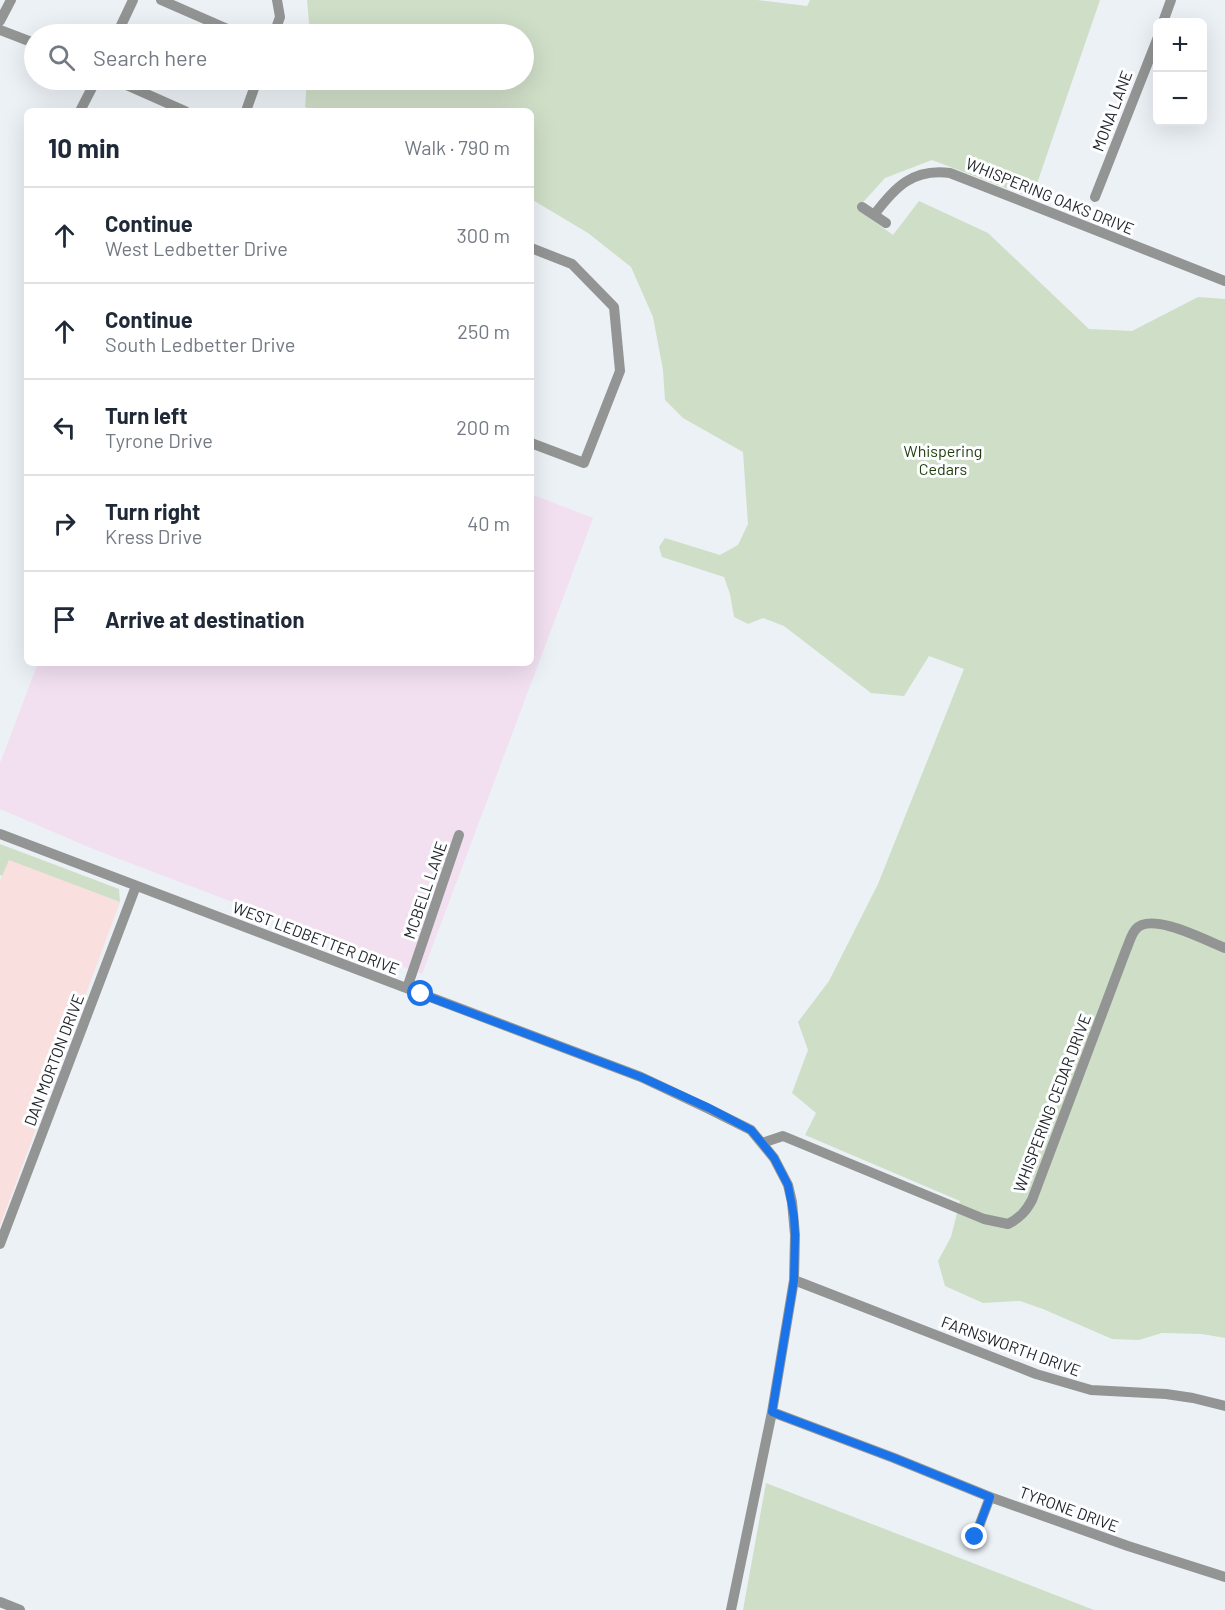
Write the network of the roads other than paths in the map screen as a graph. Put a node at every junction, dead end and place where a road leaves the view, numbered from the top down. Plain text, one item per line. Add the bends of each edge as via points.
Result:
1 (11, 0) edge
2 (134, 0) edge
3 (160, 0) edge
4 (277, 0) edge
5 (1172, 0) edge
6 (1165, 18) edge
7 (0, 21) edge
8 (122, 24) edge
9 (216, 24) edge
10 (278, 24) edge
11 (0, 30) edge
12 (24, 39) edge
13 (1153, 49) edge
14 (91, 90) edge
15 (138, 90) edge
16 (254, 90) edge
17 (82, 108) edge
18 (178, 108) edge
19 (247, 108) edge
20 (1095, 197) dead end
21 (862, 207) dead end
22 (874, 215) junction
23 (886, 224) dead end
24 (534, 249) edge
25 (1225, 281) edge
26 (534, 444) edge
27 (0, 834) edge
28 (459, 835) dead end
29 (136, 886) junction
30 (1225, 948) edge
31 (407, 988) junction
32 (762, 1143) junction
33 (0, 1244) edge
34 (794, 1280) junction
35 (1225, 1406) edge
36 (772, 1412) junction
37 (990, 1497) junction
38 (975, 1537) dead end
39 (1225, 1577) edge
40 (0, 1602) edge
41 (20, 1610) edge
42 (731, 1610) edge

1 - 7 street
2 - 8 street
3 - 9 street
4 - 10 street
5 - 6 street
11 - 12 street
13 - 20 street, MONA LANE
14 - 17 street
15 - 18 street
16 - 19 street
21 - 22 street
22 - 23 street
22 - 25 street, WHISPERING OAKS DRIVE via 905,182 922,174 950,173
24 - 26 street via 572,264 614,307 620,371 584,464
27 - 29 street, WEST LEDBETTER DRIVE
28 - 31 street, MCBELL LANE
29 - 31 street, WEST LEDBETTER DRIVE
29 - 33 street, DAN MORTON DRIVE
30 - 32 street, WHISPERING CEDAR DRIVE via 1162,923 1143,924 1136,929 1032,1200 1018,1220 1008,1224 984,1218 783,1136
31 - 32 street, WEST LEDBETTER DRIVE via 641,1077 751,1130
32 - 34 street via 788,1185 794,1217
34 - 35 street, FARNSWORTH DRIVE via 1036,1374 1091,1390 1166,1394
34 - 36 street
36 - 37 street, TYRONE DRIVE
36 - 42 street
37 - 38 street
37 - 39 street, TYRONE DRIVE
40 - 41 street

